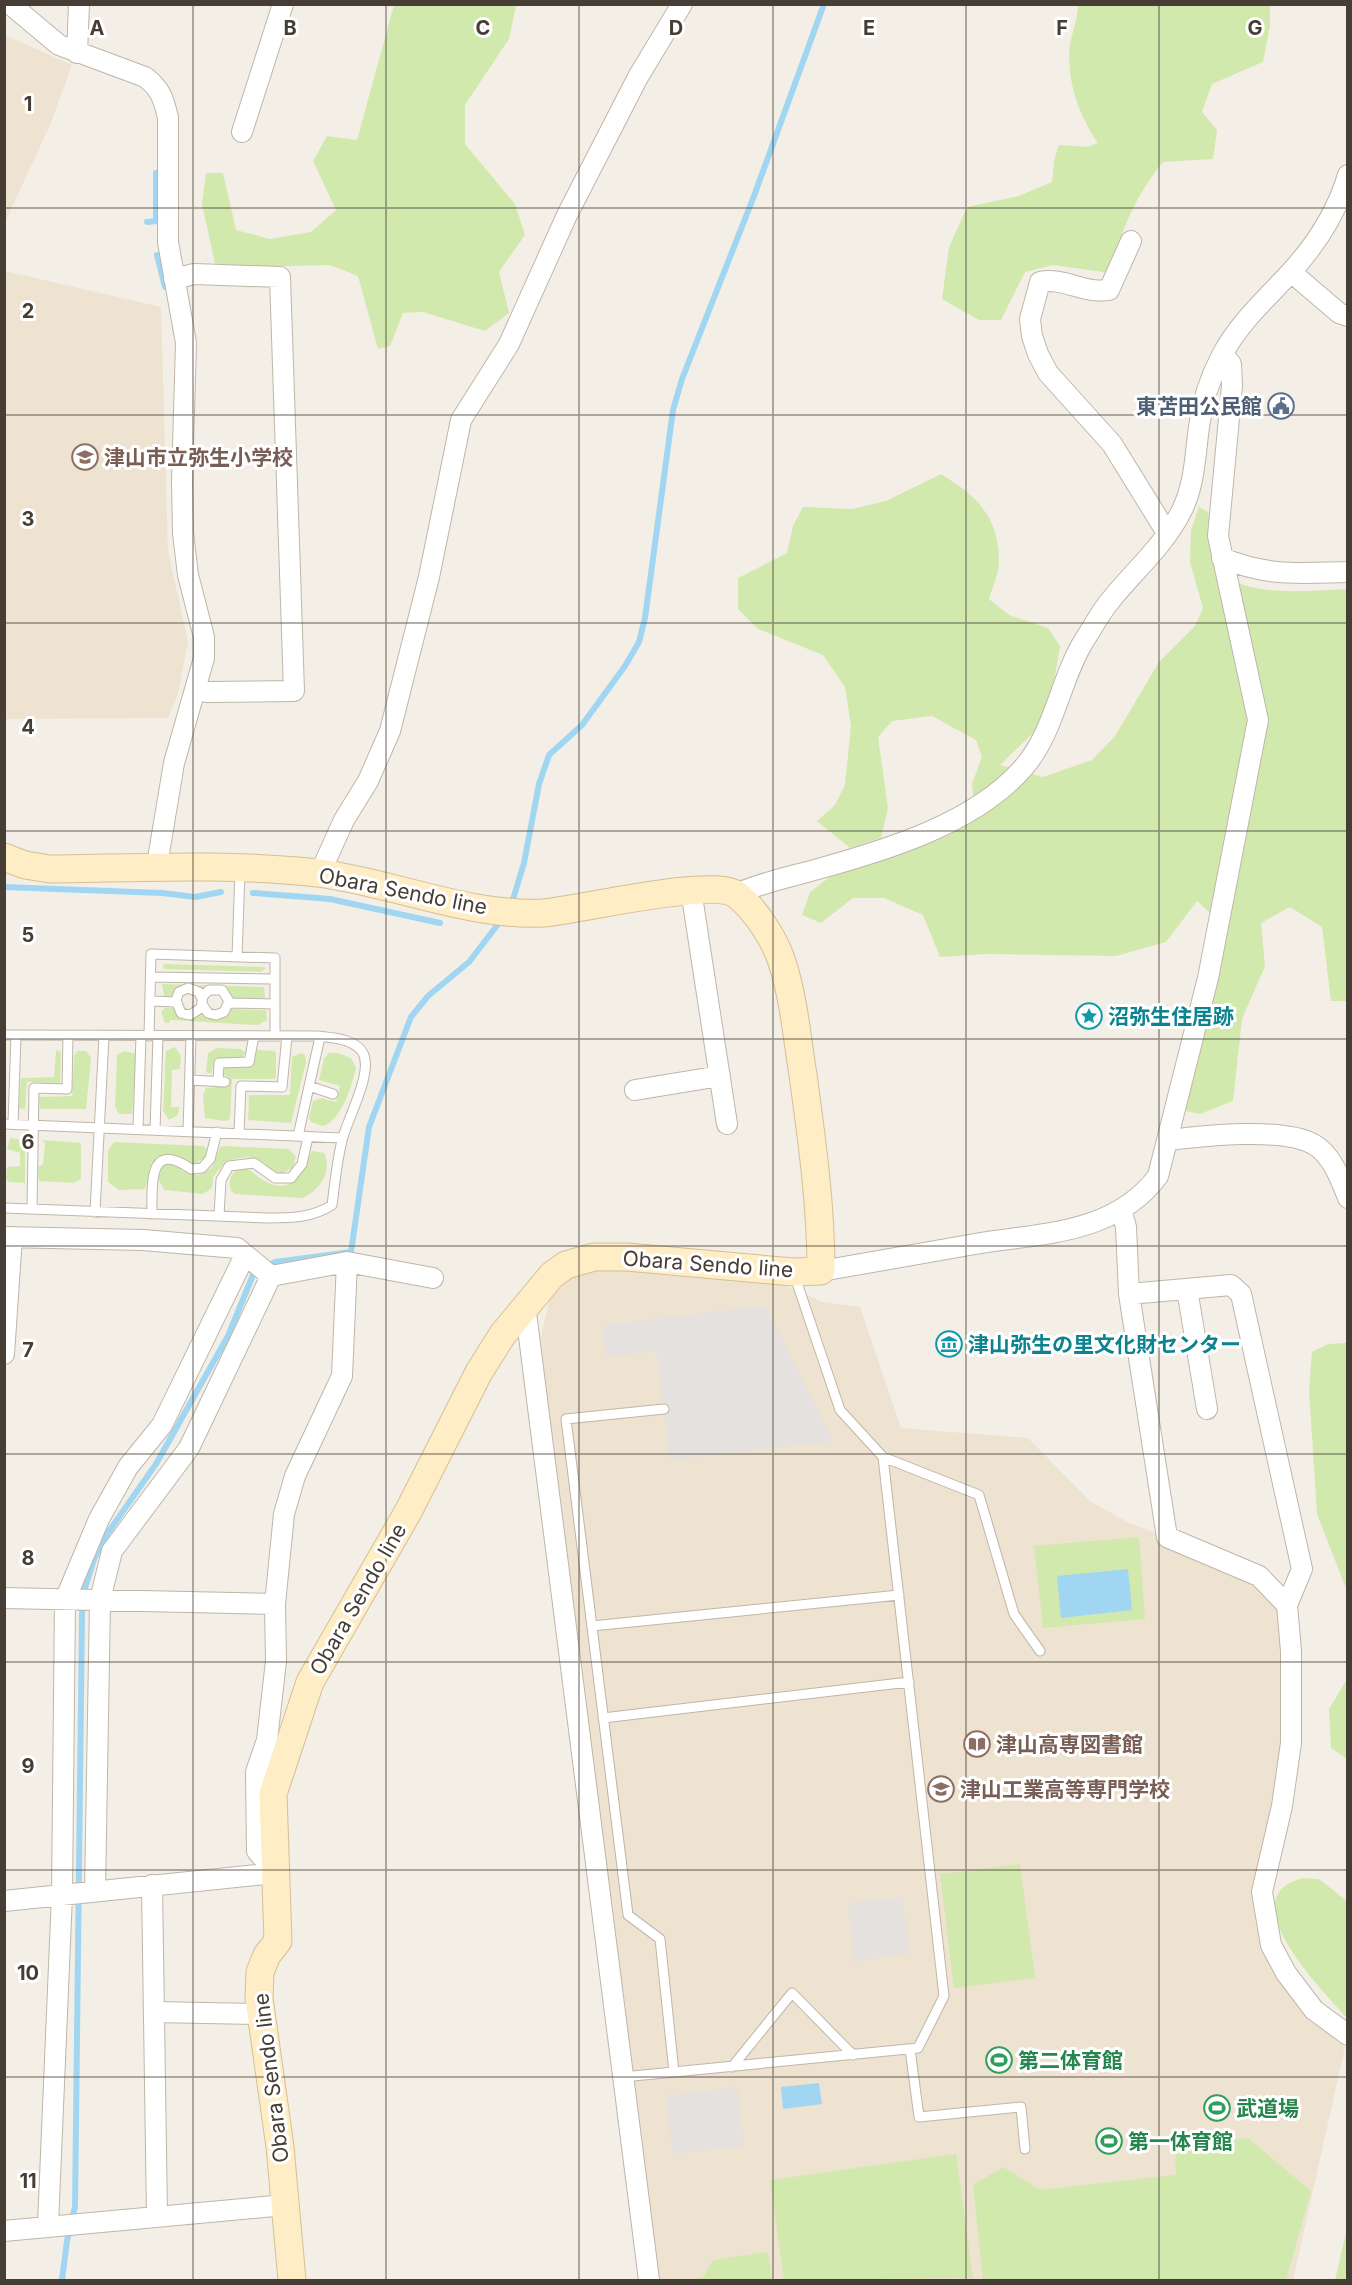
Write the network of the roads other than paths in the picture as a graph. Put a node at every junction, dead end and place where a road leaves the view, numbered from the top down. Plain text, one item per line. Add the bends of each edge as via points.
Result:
1 (10, 4) edge
2 (79, 4) edge
3 (283, 4) edge
4 (682, 4) edge
5 (77, 53) junction
6 (242, 132) dead end
7 (1347, 175) edge
8 (1344, 198) edge
9 (1131, 241) dead end
10 (1291, 272) junction
11 (174, 279) junction
12 (1347, 316) edge
13 (1223, 354) junction
14 (1167, 533) junction
15 (1222, 558) junction
16 (1347, 572) edge
17 (197, 690) junction
18 (4, 857) edge
19 (159, 868) junction
20 (241, 869) junction
21 (320, 873) junction
22 (691, 890) junction
23 (736, 894) junction
24 (237, 957) junction
25 (150, 977) junction
26 (275, 979) junction
27 (150, 1001) junction
28 (176, 1002) junction
29 (202, 1002) junction
30 (228, 1003) junction
31 (275, 1004) junction
32 (4, 1035) edge
33 (16, 1035) junction
34 (68, 1035) junction
35 (104, 1036) junction
36 (149, 1036) junction
37 (191, 1036) junction
38 (254, 1036) junction
39 (275, 1036) junction
40 (287, 1036) junction
41 (320, 1036) junction
42 (720, 1076) junction
43 (190, 1080) junction
44 (309, 1086) junction
45 (635, 1090) dead end
46 (333, 1094) dead end
47 (8, 1124) edge
48 (728, 1124) dead end
49 (33, 1125) junction
50 (99, 1127) junction
51 (138, 1129) junction
52 (155, 1130) junction
53 (188, 1131) junction
54 (218, 1132) junction
55 (239, 1133) junction
56 (303, 1136) junction
57 (342, 1138) junction
58 (1169, 1140) junction
59 (1347, 1198) edge
60 (4, 1208) edge
61 (32, 1209) junction
62 (1121, 1210) junction
63 (95, 1212) junction
64 (152, 1214) junction
65 (219, 1216) junction
66 (8, 1237) edge
67 (245, 1255) junction
68 (347, 1262) junction
69 (821, 1271) junction
70 (793, 1272) junction
71 (271, 1276) junction
72 (433, 1278) dead end
73 (1187, 1289) junction
74 (1129, 1294) junction
75 (525, 1305) junction
76 (4, 1354) edge
77 (664, 1409) dead end
78 (1207, 1409) dead end
79 (883, 1457) junction
80 (899, 1594) junction
81 (4, 1598) edge
82 (65, 1600) junction
83 (100, 1600) junction
84 (275, 1604) junction
85 (1287, 1605) junction
86 (592, 1626) junction
87 (1040, 1651) dead end
88 (909, 1682) junction
89 (603, 1718) junction
90 (276, 1873) junction
91 (152, 1886) junction
92 (95, 1891) junction
93 (62, 1895) junction
94 (4, 1901) edge
95 (154, 2012) junction
96 (261, 2014) junction
97 (1347, 2035) edge
98 (910, 2049) junction
99 (853, 2055) junction
100 (732, 2067) junction
101 (674, 2072) junction
102 (623, 2077) junction
103 (1025, 2149) dead end
104 (285, 2205) junction
105 (157, 2216) junction
106 (48, 2225) junction
107 (4, 2232) edge
108 (292, 2280) edge
109 (649, 2280) edge

1 - 5 street via 59,45
2 - 5 street
3 - 6 street
4 - 21 street via 638,76 573,204 509,344 460,420 429,577 390,731
5 - 11 street via 145,77 158,86 165,101 168,242
7 - 8 street
8 - 10 street
9 - 14 street via 1109,290 1049,280 1040,282 1030,319 1032,336 1048,373 1112,444
10 - 12 street
10 - 13 street via 1247,317
11 - 17 street via 186,344 183,533 188,575 204,637
11 - 17 street via 194,274 280,277 294,691
13 - 14 street via 1203,402 1191,490
13 - 15 street via 1231,364 1232,386 1218,520
14 - 23 street via 1108,603 1082,644 1043,736 1025,765 1006,784 912,840 771,880
15 - 16 street via 1252,570 1274,573
15 - 58 street via 1258,720 1208,978
17 - 19 street via 174,763
18 - 19 main road, Obara Sendo line via 25,866 50,869
19 - 20 main road, Obara Sendo line
20 - 21 main road, Obara Sendo line
20 - 24 lane
21 - 22 main road, Obara Sendo line via 522,913
22 - 23 main road, Obara Sendo line via 714,888
22 - 42 street
23 - 69 main road, Obara Sendo line via 773,940 784,971 796,1028 818,1189
24 - 25 lane via 151,954
24 - 26 lane via 275,958
25 - 26 lane
25 - 27 lane
26 - 31 lane
27 - 28 lane
27 - 36 lane
28 - 29 lane via 178,1009 194,1014
28 - 29 lane via 179,992 188,988 199,992
29 - 30 lane via 208,1013 216,1015 224,1012
29 - 30 lane via 209,990 218,989 225,993
30 - 31 lane
31 - 39 lane
32 - 33 lane
33 - 34 lane
33 - 47 lane
34 - 35 lane
34 - 49 lane via 67,1089 34,1088
35 - 36 lane
35 - 50 lane
36 - 37 lane
36 - 51 lane
36 - 52 lane
37 - 38 lane
37 - 43 lane
38 - 39 lane
38 - 43 lane via 249,1062 219,1063 222,1082
39 - 40 lane
40 - 41 lane
40 - 55 lane via 282,1087 241,1086
41 - 44 lane
41 - 57 lane via 352,1043 362,1051 366,1063
42 - 45 street
42 - 48 street
43 - 53 lane
44 - 46 lane
44 - 56 lane
47 - 49 lane
49 - 50 lane
49 - 61 lane
50 - 51 lane
50 - 63 lane
51 - 52 lane
52 - 53 lane
53 - 54 lane
54 - 55 lane
54 - 64 lane via 210,1159 202,1168 191,1169 170,1159 159,1163 154,1170
55 - 56 lane
56 - 57 lane
56 - 65 lane via 302,1164 291,1178 274,1178 254,1163 229,1166 221,1180
57 - 65 lane via 332,1205 318,1213 294,1218
58 - 59 street via 1257,1135 1291,1137 1314,1144 1329,1159
58 - 62 street via 1158,1176 1144,1196
60 - 61 lane
61 - 63 lane
62 - 69 street via 1063,1232
62 - 74 street via 1126,1227
63 - 64 lane
64 - 65 lane
66 - 67 street via 143,1240 237,1248
66 - 76 street
67 - 71 street
67 - 82 street via 162,1425 128,1467 99,1519
68 - 71 street
68 - 72 street
68 - 84 street via 342,1376 295,1476 284,1514
69 - 70 main road, Obara Sendo line
70 - 75 main road, Obara Sendo line via 594,1257 566,1265
70 - 79 lane via 840,1410
71 - 83 street via 189,1448 112,1551
73 - 74 street
73 - 78 street
73 - 85 street via 1231,1285 1241,1294 1302,1569
74 - 85 street via 1167,1537 1259,1576
75 - 90 main road, Obara Sendo line via 479,1372 408,1512 310,1682 273,1794
75 - 102 street
77 - 86 lane via 566,1419
79 - 80 lane
79 - 87 lane via 979,1495 1014,1614
80 - 86 lane
80 - 88 lane
81 - 82 street
82 - 83 street
82 - 93 street
83 - 84 street
83 - 92 street
84 - 90 street via 276,1661 267,1740 256,1772 257,1851
85 - 97 street via 1291,1743 1282,1806 1262,1892 1271,1945 1286,1973 1314,2010
86 - 89 lane
88 - 89 lane
88 - 98 lane via 944,1996 918,2048
89 - 101 lane via 628,1914 660,1939
90 - 91 street
90 - 96 main road, Obara Sendo line via 278,1941 260,1972
91 - 92 street
91 - 95 street
92 - 93 street
93 - 94 street
93 - 106 street
95 - 96 street
95 - 105 street
96 - 104 main road, Obara Sendo line
98 - 99 lane
98 - 103 lane via 919,2117 1021,2107
99 - 100 lane
99 - 100 lane via 792,1993
100 - 101 lane
101 - 102 lane
102 - 109 street
104 - 105 street
104 - 108 main road, Obara Sendo line
105 - 106 street
106 - 107 street

